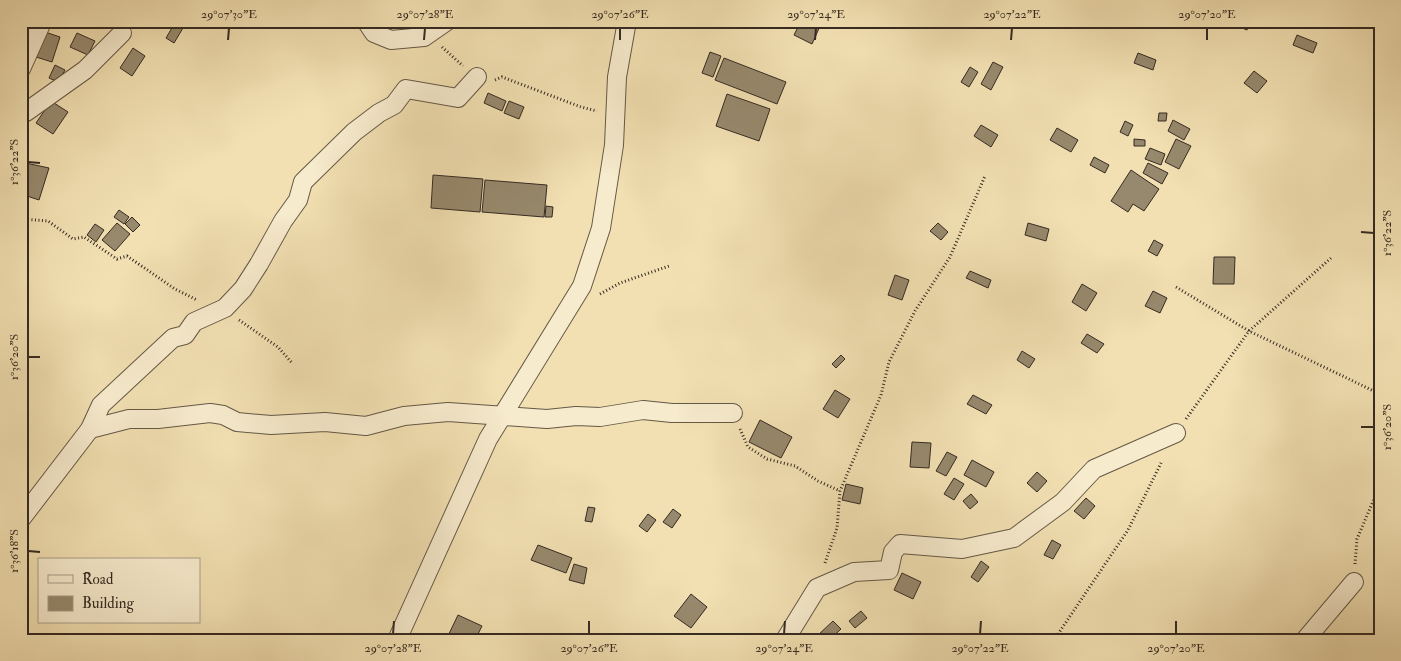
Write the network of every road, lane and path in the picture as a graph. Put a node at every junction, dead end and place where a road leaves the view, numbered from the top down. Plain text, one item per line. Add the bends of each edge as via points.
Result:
1 (366, 21) edge
2 (447, 21) edge
3 (626, 21) edge
4 (42, 22) edge
5 (430, 32) junction
6 (122, 33) dead end
7 (21, 69) edge
8 (477, 77) junction
9 (21, 111) edge
10 (615, 115) junction
11 (984, 176) dead end
12 (21, 219) edge
13 (669, 266) dead end
14 (1176, 287) dead end
15 (577, 295) junction
16 (219, 310) junction
17 (292, 363) dead end
18 (1380, 394) edge
19 (733, 413) joint
20 (503, 416) junction
21 (90, 429) junction
22 (1176, 433) dead end
23 (1380, 485) edge
24 (840, 490) junction
25 (21, 519) edge
26 (1354, 582) joint
27 (817, 588) junction
28 (397, 640) edge
29 (785, 640) edge
30 (1306, 640) edge

1 - 5 street via 374,33 391,40 424,37
2 - 5 street
3 - 10 street
4 - 7 street
5 - 8 path via 447,54
6 - 9 street via 85,70 26,112
8 - 10 path via 489,84 502,77 581,107
8 - 16 street via 458,98 406,89 394,105 354,132 303,182 298,200 243,289
10 - 15 street via 614,145 601,228
11 - 24 path via 950,256 915,311 889,362 881,395
12 - 16 path via 48,221 73,239 84,237 118,259 127,256 175,289
13 - 15 path via 589,298
14 - 18 path via 1249,331
15 - 20 street
16 - 17 path via 278,347
16 - 21 street via 194,322 185,335 173,338 128,379 101,405
19 - 20 street via 672,414 643,410 600,417 546,420
19 - 24 path via 748,447 767,459 795,466
20 - 21 street via 448,412 404,416 366,426 325,422 271,425 238,422 210,413 129,419
20 - 28 street via 488,439
21 - 25 street
22 - 27 street via 1094,469 1062,502 1014,538 962,549 900,544 893,552 889,570 854,572
23 - 26 path via 1357,539
24 - 27 path via 837,528
26 - 30 street
27 - 29 street

